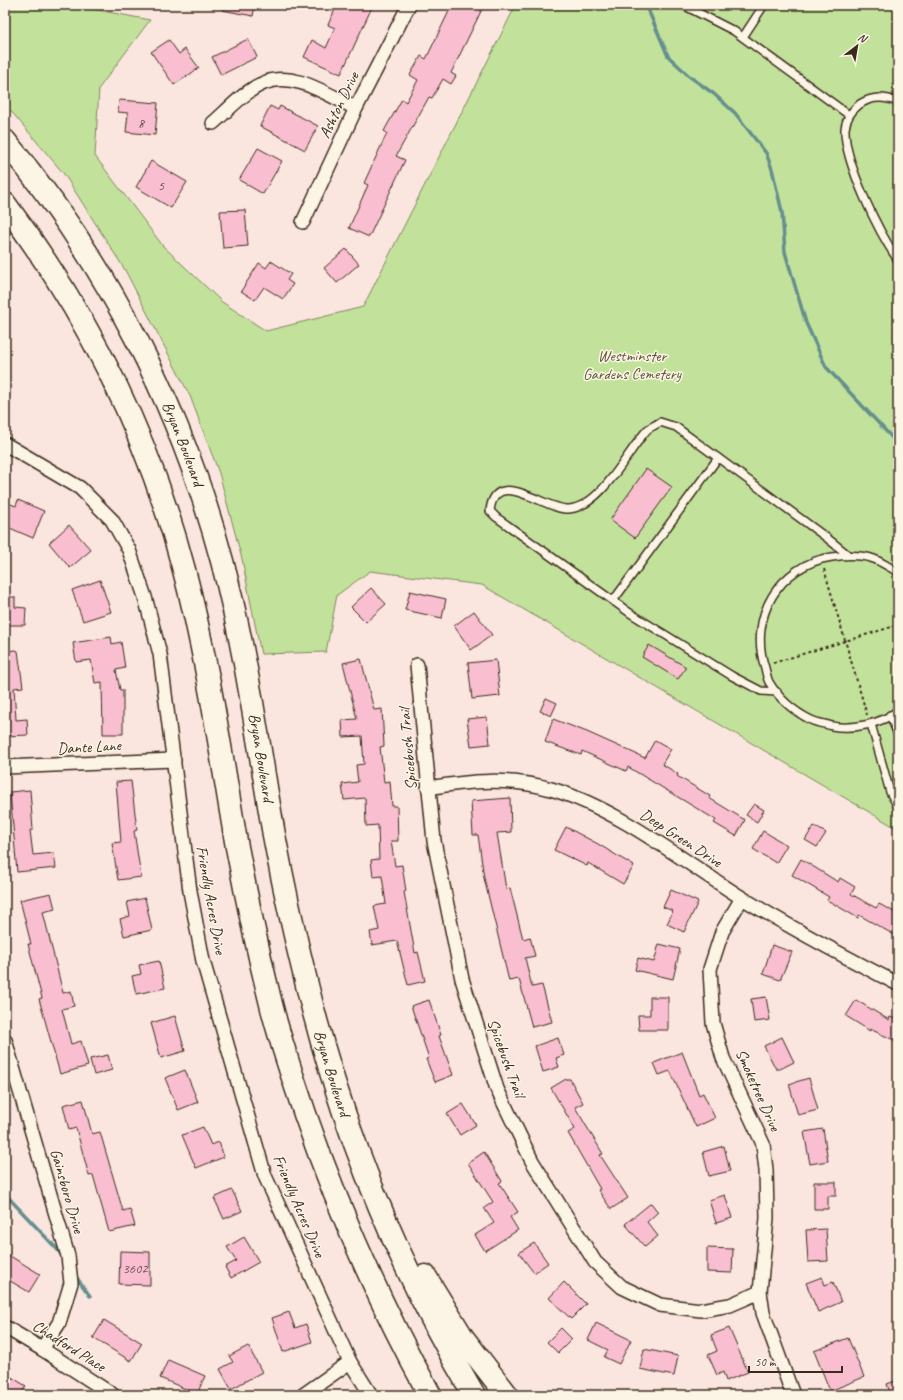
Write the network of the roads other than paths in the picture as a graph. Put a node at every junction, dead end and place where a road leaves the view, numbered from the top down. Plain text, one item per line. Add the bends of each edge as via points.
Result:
1 (408, 5) edge
2 (683, 5) edge
3 (764, 5) edge
4 (743, 37) junction
5 (898, 102) edge
6 (356, 108) junction
7 (849, 115) junction
8 (213, 123) dead end
9 (5, 141) edge
10 (5, 204) edge
11 (303, 222) dead end
12 (898, 260) edge
13 (5, 444) edge
14 (718, 458) junction
15 (847, 554) junction
16 (898, 572) edge
17 (613, 601) junction
18 (417, 665) dead end
19 (777, 692) junction
20 (898, 710) edge
21 (890, 715) junction
22 (871, 724) junction
23 (898, 734) edge
24 (174, 760) junction
25 (5, 767) edge
26 (428, 788) junction
27 (898, 807) edge
28 (742, 898) junction
29 (898, 984) edge
30 (5, 1040) edge
31 (345, 1115) junction
32 (760, 1292) junction
33 (5, 1327) edge
34 (42, 1348) junction
35 (350, 1362) junction
36 (114, 1395) edge
37 (303, 1395) edge
38 (371, 1395) edge
39 (430, 1395) edge
40 (474, 1395) edge
41 (507, 1395) edge
42 (793, 1395) edge

1 - 6 street, Ashton Drive
2 - 4 lane
3 - 4 lane
4 - 7 lane
5 - 7 lane via 872,98 859,105
6 - 8 street via 301,82 284,80 264,83
6 - 11 street, Ashton Drive
7 - 12 lane via 845,128 849,159 885,241
9 - 31 highway, Bryan Boulevard via 76,235 124,315 163,394 197,479 234,609 275,839 306,982
10 - 39 highway via 24,228 72,302 100,353 140,439 157,483 194,608 251,918 279,1035 344,1220 373,1286
13 - 24 street, Friendly Acres Drive via 80,488 112,520 129,550 160,654
14 - 15 lane
14 - 17 lane
14 - 17 lane via 676,427 660,422 648,429 606,487 585,503 569,509 550,505 512,490 498,493 491,502 490,511 496,517
15 - 16 lane via 874,559
15 - 19 lane via 821,558 791,573 772,596 761,623 760,653 769,682
17 - 19 lane via 732,676 761,691
18 - 26 street, Spicebush Trail
19 - 22 lane via 788,705 812,721 842,728
20 - 21 lane
21 - 22 lane
21 - 23 lane
22 - 27 lane via 890,792
24 - 25 street, Dante Lane
24 - 35 street, Friendly Acres Drive via 190,891 203,961 263,1168
26 - 28 street, Deep Green Drive via 467,782 512,781 579,798 615,817
26 - 32 street, Spicebush Trail via 434,841 462,979 497,1089 532,1161 595,1262 622,1287 660,1305 701,1310 730,1305
28 - 29 street, Deep Green Drive via 809,938
28 - 32 street, Smoketree Drive via 722,932 710,969 714,1023 724,1058 763,1144 767,1218
30 - 34 street, Gainsboro Drive via 68,1256 71,1283 59,1323
31 - 40 highway, Bryan Boulevard via 386,1224 421,1300
31 - 41 highway via 374,1164 402,1232 428,1282 463,1338
32 - 42 street, Smoketree Drive via 764,1313
33 - 34 street, Chadford Place
34 - 36 street, Chadford Place
35 - 37 street
35 - 38 street, Friendly Acres Drive

